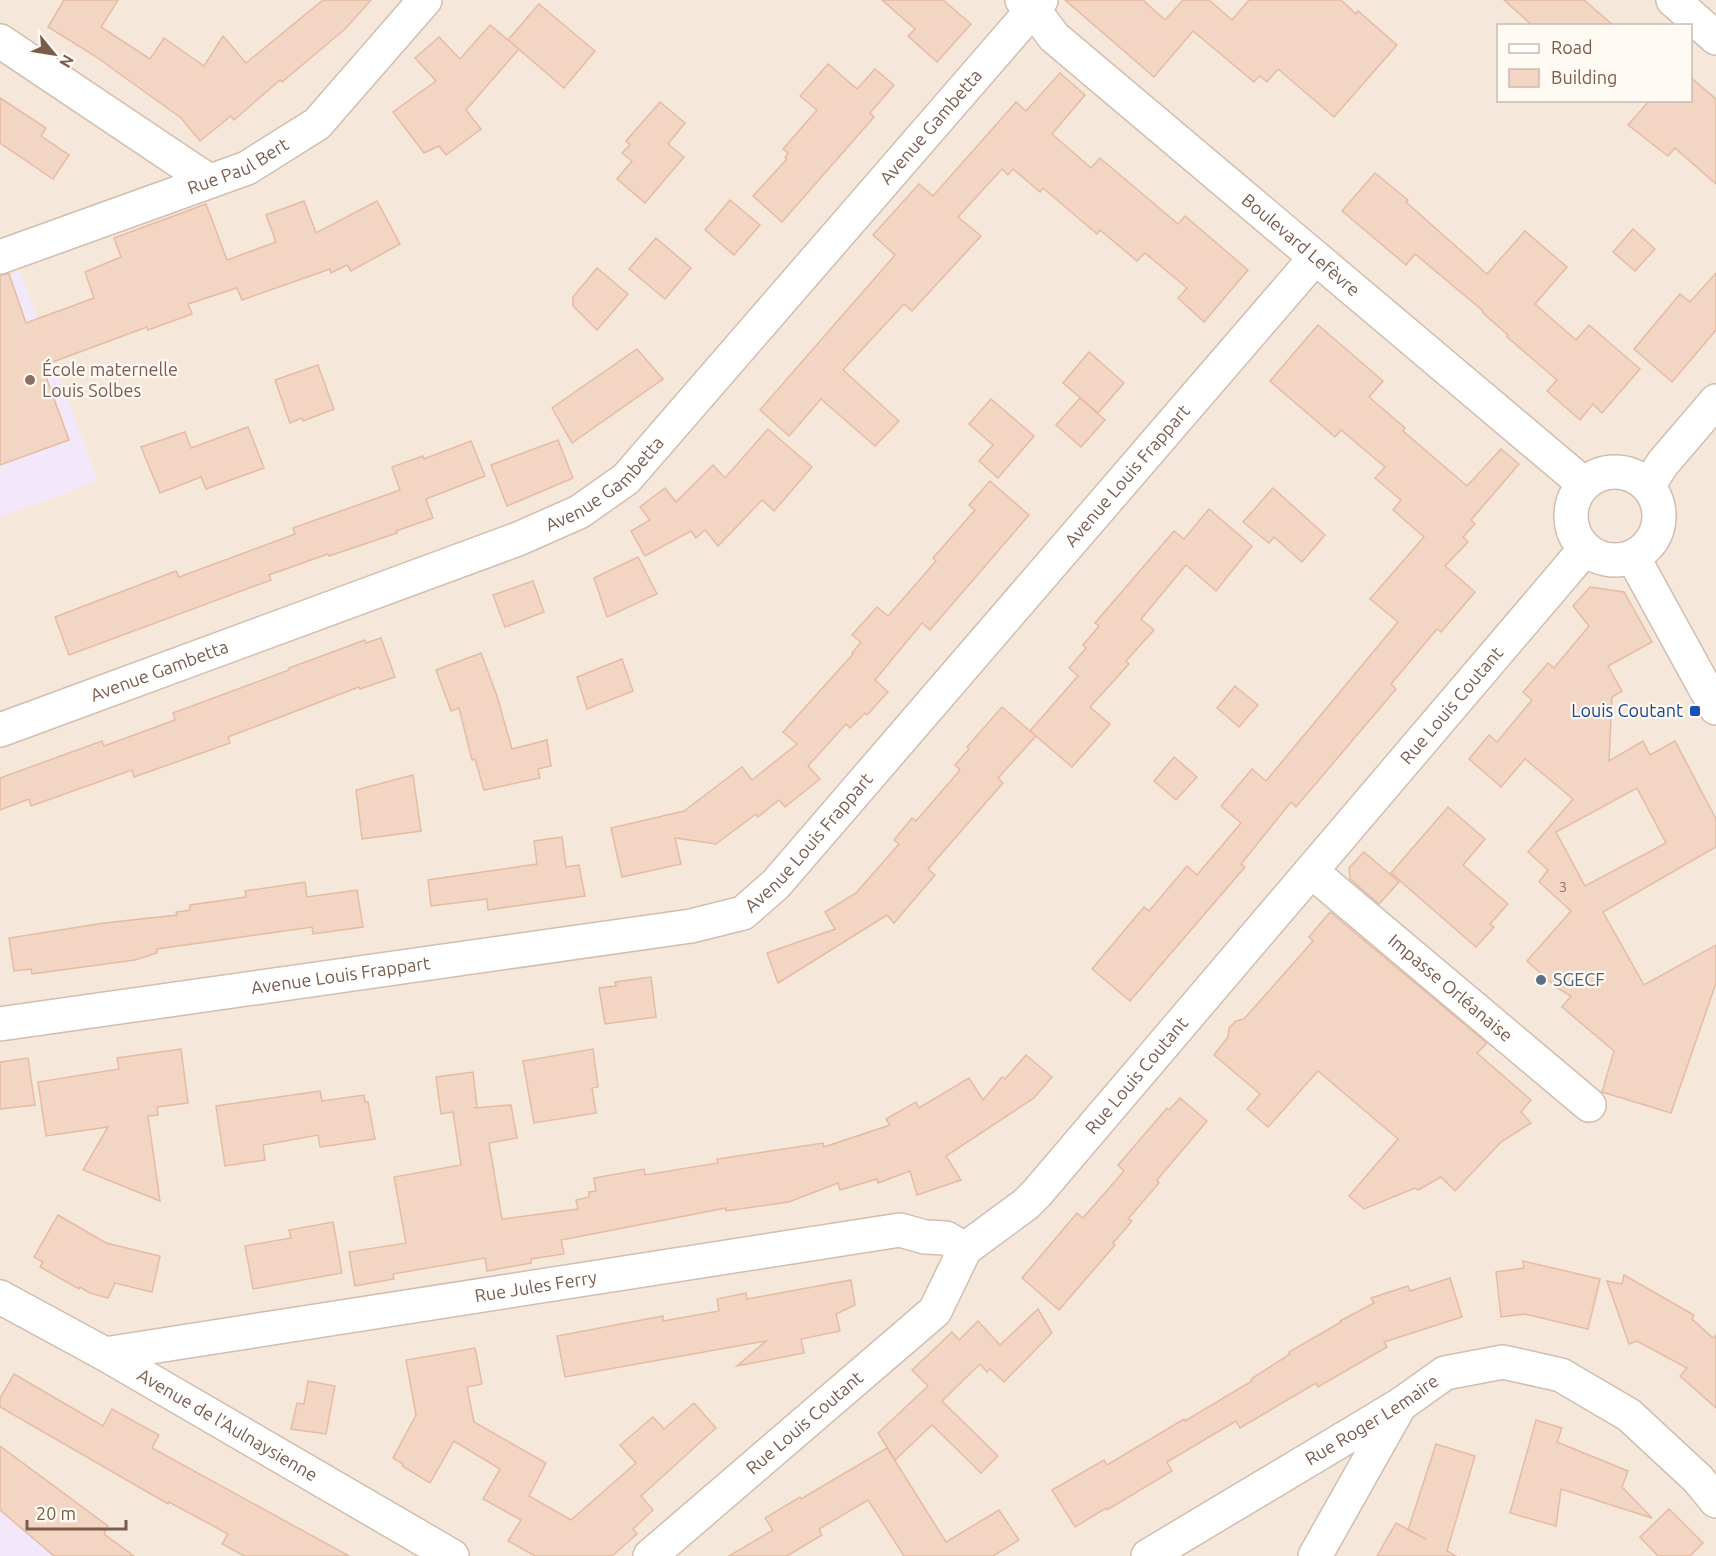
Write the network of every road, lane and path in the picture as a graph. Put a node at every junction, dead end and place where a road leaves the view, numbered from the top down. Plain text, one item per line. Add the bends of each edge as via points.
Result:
1 (424, 0) edge
2 (1673, 0) edge
3 (1032, 3) edge
4 (1716, 38) edge
5 (0, 41) edge
6 (209, 181) junction
7 (0, 257) edge
8 (1315, 258) junction
9 (1716, 401) edge
10 (1584, 483) junction
11 (1648, 486) junction
12 (1585, 549) junction
13 (1633, 557) junction
14 (1716, 708) edge
15 (0, 730) edge
16 (1311, 871) junction
17 (0, 1024) edge
18 (1589, 1105) dead end
19 (965, 1249) junction
20 (0, 1297) edge
21 (105, 1354) junction
22 (1400, 1405) junction
23 (1716, 1501) edge
24 (452, 1556) edge
25 (650, 1556) edge
26 (1148, 1556) edge
27 (1315, 1556) edge

1 - 6 street, Rue Paul Bert via 317,124 247,168
2 - 4 street
3 - 8 street, Boulevard Lefèvre via 1054,37
3 - 15 street, Avenue Gambetta via 626,479 579,512 518,539
5 - 6 street
6 - 7 street, Rue Paul Bert
8 - 10 street, Boulevard Lefèvre
8 - 17 street, Avenue Louis Frappart via 776,884 743,913 692,926
9 - 11 street
10 - 11 street via 1610,472 1624,472
10 - 12 street via 1570,509 1575,538
11 - 13 street via 1659,511 1658,525 1645,549
12 - 13 street via 1607,561
12 - 16 street, Rue Louis Coutant
13 - 14 street
16 - 18 street, Impasse Orléanaise
16 - 19 street, Rue Louis Coutant via 1026,1204
19 - 21 street, Rue Jules Ferry via 946,1238 900,1230
19 - 25 street, Rue Louis Coutant via 935,1311
20 - 21 street, Avenue de l'Aulnaysienne
21 - 24 street, Avenue de l'Aulnaysienne
22 - 23 street, Rue Roger Lemaire via 1445,1372 1503,1362 1561,1376 1629,1415
22 - 26 street, Rue Roger Lemaire
22 - 27 street

